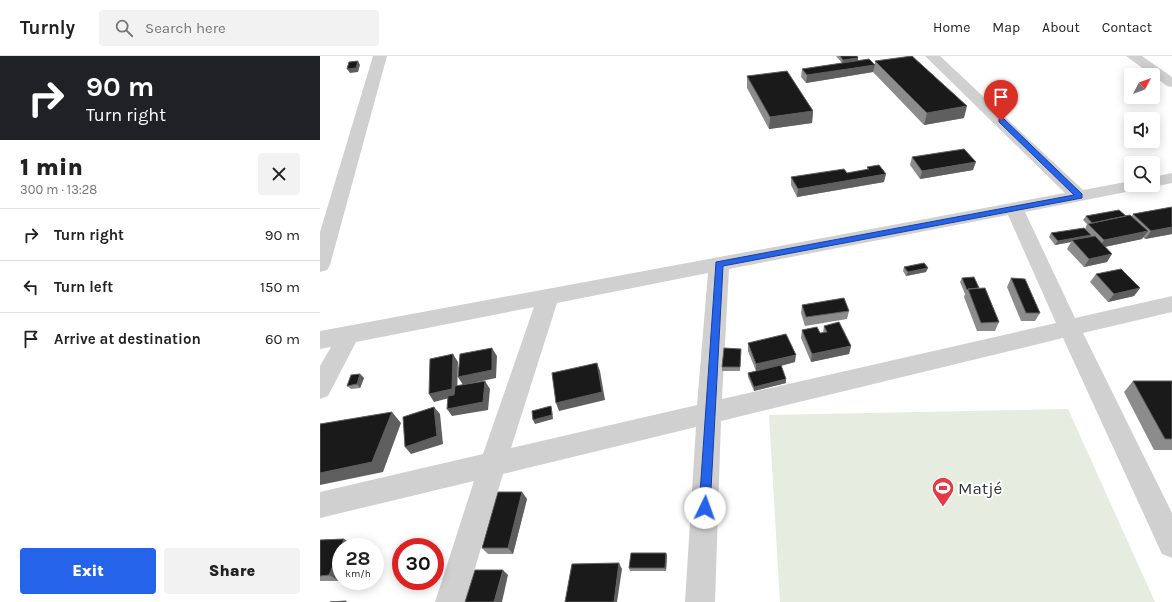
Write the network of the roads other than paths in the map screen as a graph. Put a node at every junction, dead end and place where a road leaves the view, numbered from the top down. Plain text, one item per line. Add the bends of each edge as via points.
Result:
1 (380, 56) edge
2 (932, 56) edge
3 (1133, 56) edge
4 (1172, 83) edge
5 (1172, 178) edge
6 (1160, 181) edge
7 (1124, 187) edge
8 (1079, 196) junction
9 (1014, 208) junction
10 (719, 264) junction
11 (320, 265) edge
12 (548, 297) junction
13 (1172, 304) edge
14 (1069, 328) junction
15 (348, 335) junction
16 (320, 340) edge
17 (320, 389) edge
18 (709, 413) junction
19 (493, 464) junction
20 (320, 505) edge
21 (1172, 544) edge
22 (450, 602) edge
23 (700, 602) edge

1 - 11 street
2 - 8 street
3 - 4 street
5 - 6 street
7 - 8 street
8 - 9 street
9 - 10 street
9 - 14 street
10 - 12 street
10 - 18 street
12 - 15 street
12 - 19 street
13 - 14 street
14 - 18 street
14 - 21 street
15 - 16 street
15 - 17 street
18 - 19 street
18 - 23 street
19 - 20 street
19 - 22 street

